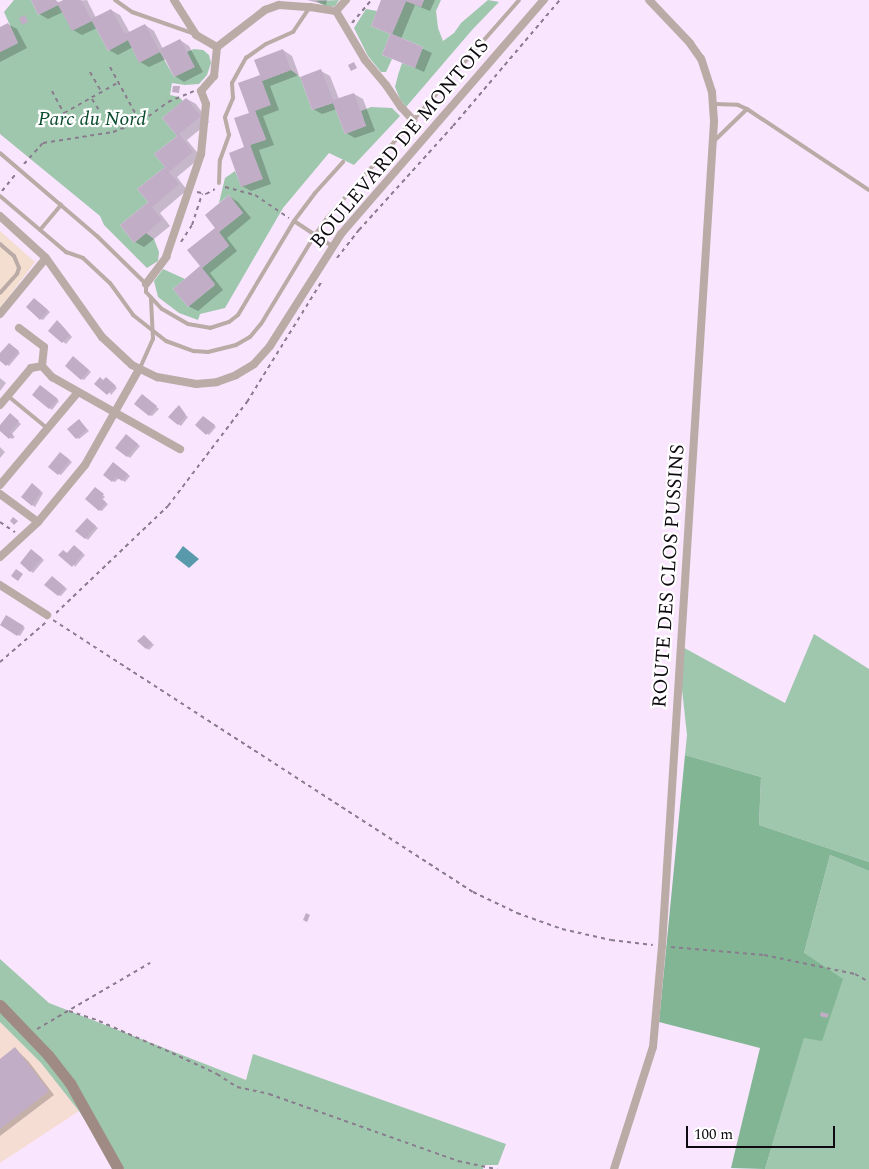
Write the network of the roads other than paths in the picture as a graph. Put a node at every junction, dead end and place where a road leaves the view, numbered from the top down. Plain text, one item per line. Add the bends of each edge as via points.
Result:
1 (114, 0) edge
2 (174, 0) edge
3 (346, 0) edge
4 (519, 0) edge
5 (544, 0) edge
6 (649, 0) edge
7 (310, 7) junction
8 (336, 11) junction
9 (196, 35) junction
10 (217, 47) junction
11 (714, 104) junction
12 (747, 109) junction
13 (413, 120) junction
14 (713, 142) junction
15 (0, 154) edge
16 (343, 162) dead end
17 (219, 183) road end
18 (869, 190) edge
19 (0, 196) edge
20 (60, 205) junction
21 (0, 216) edge
22 (294, 221) junction
23 (40, 230) junction
24 (314, 235) junction
25 (0, 244) edge
26 (332, 246) junction
27 (46, 258) junction
28 (146, 284) junction
29 (0, 293) edge
30 (152, 298) junction
31 (0, 314) edge
32 (19, 328) dead end
33 (152, 332) junction
34 (42, 366) junction
35 (139, 369) junction
36 (78, 392) junction
37 (8, 396) junction
38 (0, 406) edge
39 (115, 413) junction
40 (48, 428) junction
41 (180, 449) dead end
42 (0, 485) edge
43 (0, 494) edge
44 (38, 522) junction
45 (0, 557) edge
46 (0, 585) edge
47 (51, 618) road end
48 (0, 1005) edge
49 (118, 1169) edge
50 (614, 1169) edge

1 - 9 lane via 132,12
2 - 9 street
3 - 8 street
4 - 13 lane
5 - 26 street, BOULEVARD DE MONTOIS
6 - 11 street, ROUTE DES CLOS PUSSINS via 690,42 701,59
7 - 8 street
7 - 10 street via 280,6 264,10
7 - 17 lane via 293,32 266,44 246,58 232,83 232,98 226,117 229,135 220,160
8 - 13 street via 365,60
9 - 10 street
10 - 28 street via 214,76 201,91 206,104 201,154 166,257
11 - 12 lane via 728,103
11 - 14 street, ROUTE DES CLOS PUSSINS
12 - 14 lane
12 - 18 lane
13 - 24 lane
14 - 50 street, ROUTE DES CLOS PUSSINS via 653,1047
15 - 20 lane
16 - 22 lane
19 - 23 lane
20 - 23 lane
20 - 28 lane
21 - 27 street, BOULEVARD DE MONTOIS
22 - 24 lane
22 - 30 lane via 243,308 230,322 210,328 188,324 174,318
23 - 33 lane via 66,252 83,258 110,283 133,315
24 - 26 lane
24 - 33 lane via 250,337 236,345 208,352 166,341
25 - 29 lane via 14,256 19,268 18,274
26 - 35 street, BOULEVARD DE MONTOIS via 270,346 254,364 217,382 196,384 174,382
27 - 31 street
27 - 35 street, BOULEVARD DE MONTOIS via 102,337
28 - 30 lane via 146,292
30 - 33 lane
32 - 34 street via 44,347
33 - 35 lane via 153,339
34 - 36 street via 52,377
34 - 37 street via 31,368
35 - 39 street
36 - 39 street
36 - 40 street
37 - 38 street
37 - 40 lane
39 - 41 street
39 - 44 street via 85,465
40 - 42 street
43 - 44 street
44 - 45 street
46 - 47 street
48 - 49 street via 70,1083

